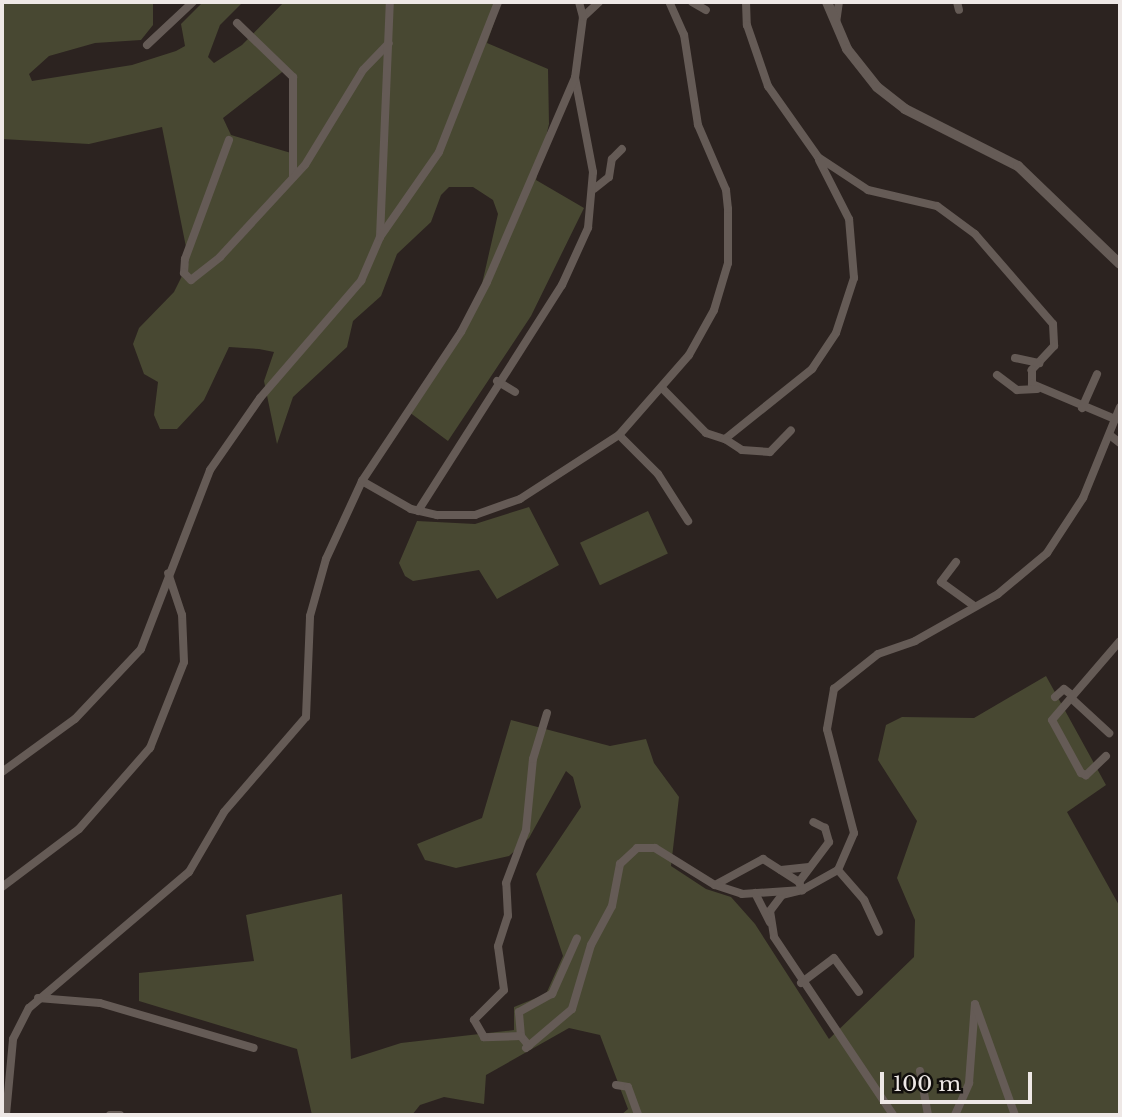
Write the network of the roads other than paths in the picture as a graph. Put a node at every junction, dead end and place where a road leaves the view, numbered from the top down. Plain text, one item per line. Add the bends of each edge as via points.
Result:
1 (193, 2) edge
2 (390, 2) edge
3 (498, 2) edge
4 (579, 2) edge
5 (599, 2) edge
6 (669, 2) edge
7 (692, 2) edge
8 (746, 2) edge
9 (827, 2) edge
10 (839, 2) edge
11 (706, 10) dead end
12 (583, 17) junction
13 (237, 23) dead end
14 (835, 26) junction
15 (389, 43) junction
16 (147, 45) dead end
17 (575, 78) junction
18 (229, 140) dead end
19 (622, 149) dead end
20 (818, 158) junction
21 (293, 177) junction
22 (594, 189) junction
23 (380, 237) junction
24 (1120, 264) edge
25 (1015, 358) dead end
26 (1039, 363) junction
27 (997, 374) dead end
28 (1097, 374) dead end
29 (497, 381) junction
30 (662, 388) junction
31 (1037, 389) junction
32 (515, 392) dead end
33 (1120, 407) edge
34 (1082, 408) junction
35 (1115, 419) junction
36 (791, 430) dead end
37 (619, 435) junction
38 (1111, 436) junction
39 (725, 439) junction
40 (1120, 443) edge
41 (362, 481) junction
42 (418, 511) junction
43 (688, 521) dead end
44 (956, 562) dead end
45 (168, 573) junction
46 (974, 606) junction
47 (1120, 640) edge
48 (1055, 697) dead end
49 (1072, 697) junction
50 (547, 713) dead end
51 (1109, 733) dead end
52 (1106, 756) dead end
53 (2, 772) edge
54 (813, 822) dead end
55 (808, 867) junction
56 (781, 870) junction
57 (838, 870) junction
58 (715, 886) junction
59 (801, 886) junction
60 (2, 887) edge
61 (755, 893) junction
62 (770, 922) junction
63 (879, 932) dead end
64 (577, 938) dead end
65 (801, 983) junction
66 (859, 992) dead end
67 (38, 998) junction
68 (521, 1037) junction
69 (254, 1048) dead end
70 (920, 1071) dead end
71 (616, 1085) dead end
72 (6, 1115) edge
73 (110, 1115) edge
74 (120, 1115) edge
75 (638, 1115) edge
76 (893, 1115) edge
77 (928, 1115) edge
78 (955, 1115) edge
79 (1015, 1115) edge

1 - 16 street
2 - 15 street
3 - 23 street via 439,152
4 - 12 street
5 - 12 street
6 - 30 street via 684,35 705,148 726,190 729,245 714,310
7 - 11 street
8 - 20 street via 747,25 768,86
9 - 14 street
10 - 14 street
12 - 17 street
13 - 21 street via 293,78
14 - 24 street via 854,61 888,96 1018,166
15 - 21 street via 363,70 320,146
15 - 23 street
17 - 22 street via 584,103
17 - 41 street via 470,316
18 - 21 street via 188,246 184,268 188,279 197,278 220,257
19 - 22 street via 612,159 609,177
20 - 26 street via 868,190 937,206 975,234 1053,324 1054,346
20 - 39 street via 852,233 854,278 842,315 812,369
22 - 29 street via 593,210 576,256
23 - 45 street via 361,281 225,443
25 - 26 street
26 - 31 street via 1031,374
27 - 31 street via 1017,390
28 - 34 street
29 - 32 street
29 - 42 street
30 - 37 street
30 - 39 street via 706,433
31 - 34 street
33 - 35 street
34 - 35 street
35 - 38 street
36 - 39 street via 769,452 742,450
37 - 42 street via 520,499 475,515
37 - 43 street via 658,474
38 - 40 street
38 - 46 street via 1071,521 1047,553
41 - 42 street
41 - 67 street via 314,595 310,703 297,732 224,812 189,872
44 - 46 street via 942,582
45 - 53 street via 141,649 75,719
45 - 60 street via 182,615 184,663 150,748 79,829
46 - 57 street via 915,641 871,658 834,690 827,729 854,833
47 - 49 street
48 - 49 street via 1064,689
49 - 51 street
49 - 52 street via 1052,720 1077,770 1086,775
50 - 68 street via 532,766 526,830 506,883 508,916 498,946 504,990 474,1020 484,1037
54 - 55 street via 825,828 829,842
55 - 56 street
55 - 59 street
56 - 58 street via 763,859
56 - 59 street
57 - 59 street
57 - 63 street via 864,900
58 - 61 street
58 - 68 street via 655,848 630,852 620,864 612,906 591,945 572,1009 528,1047
59 - 61 street
59 - 62 street via 782,895
61 - 62 street
62 - 65 street
64 - 68 street via 552,994 519,1012
65 - 66 street via 834,958
65 - 76 street via 835,1021
67 - 69 street via 100,1003
67 - 72 street via 13,1039
70 - 77 street
71 - 75 street via 628,1087
73 - 74 street
78 - 79 street via 969,1083 975,1004

